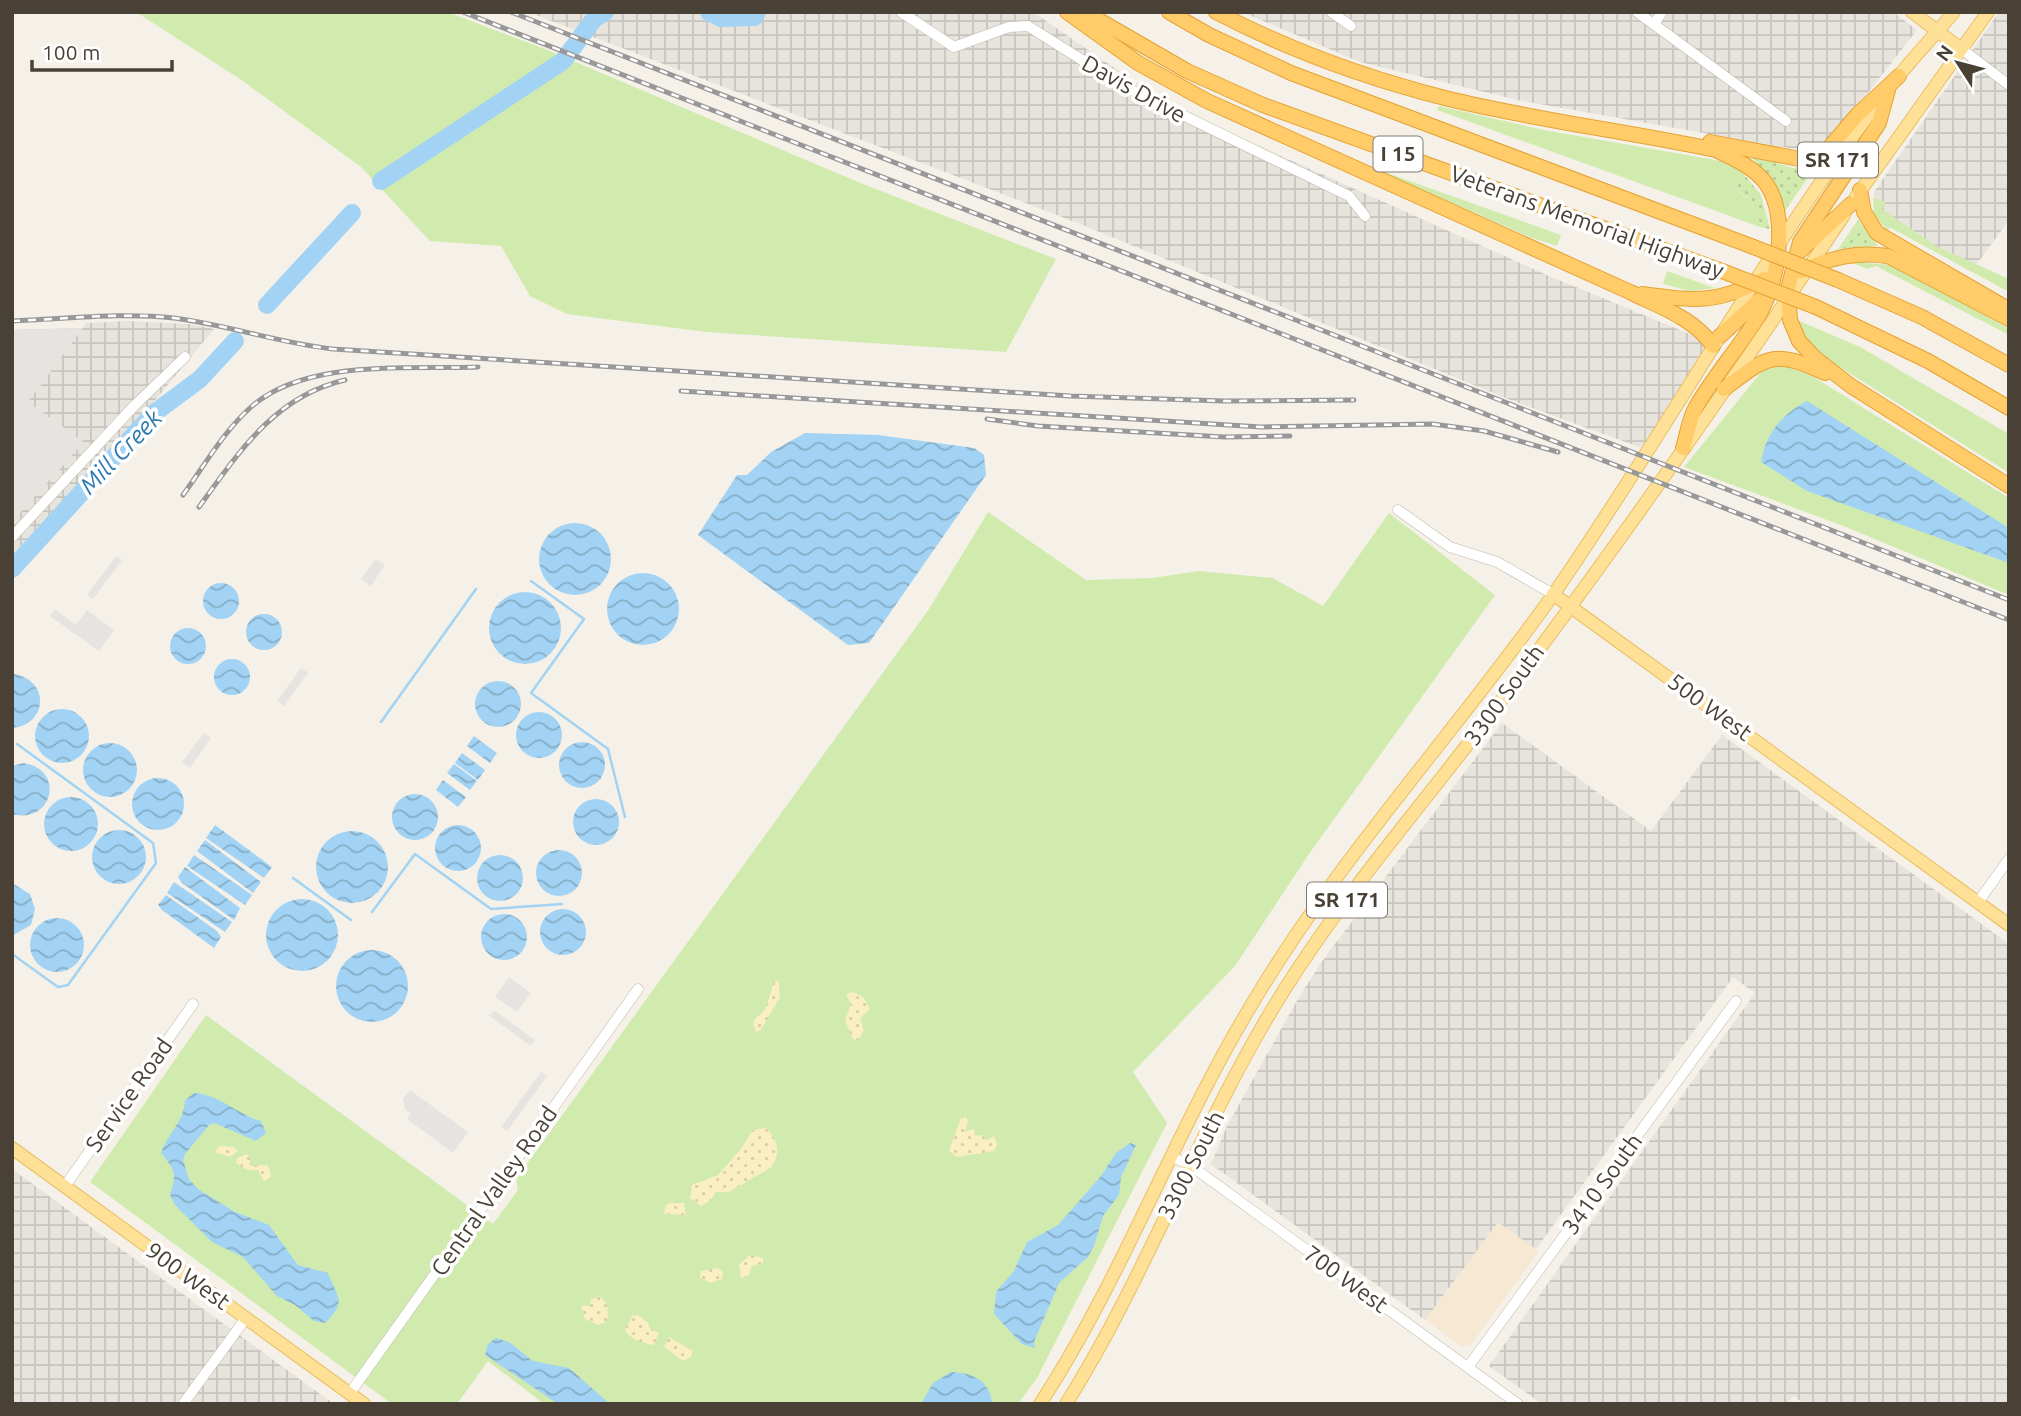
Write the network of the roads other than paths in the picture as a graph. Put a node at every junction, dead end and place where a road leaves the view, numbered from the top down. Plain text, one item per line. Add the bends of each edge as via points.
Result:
1 (901, 12) edge
2 (1067, 12) edge
3 (1085, 12) edge
4 (1169, 12) edge
5 (1216, 12) edge
6 (1331, 12) edge
7 (1637, 12) edge
8 (1662, 12) edge
9 (1912, 12) edge
10 (1954, 12) edge
11 (1988, 12) edge
12 (1654, 24) junction
13 (1351, 26) dead end
14 (1937, 31) junction
15 (1960, 48) junction
16 (1899, 76) junction
17 (2009, 85) edge
18 (1888, 90) junction
19 (1786, 121) dead end
20 (1648, 136) junction
21 (1860, 190) junction
22 (1851, 204) junction
23 (1365, 216) dead end
24 (1779, 246) junction
25 (1796, 256) junction
26 (1809, 268) junction
27 (1775, 272) junction
28 (1790, 276) junction
29 (1752, 285) junction
30 (1770, 291) junction
31 (1630, 292) junction
32 (1787, 298) junction
33 (2009, 310) edge
34 (2009, 319) edge
35 (1716, 341) junction
36 (185, 357) dead end
37 (2009, 365) edge
38 (1851, 386) junction
39 (1724, 389) junction
40 (2009, 408) edge
41 (1683, 448) junction
42 (2009, 486) edge
43 (1398, 510) dead end
44 (12, 537) edge
45 (1553, 594) junction
46 (1570, 605) junction
47 (2009, 859) edge
48 (1978, 902) junction
49 (2009, 925) edge
50 (638, 989) dead end
51 (1736, 1000) dead end
52 (193, 1004) dead end
53 (12, 1148) edge
54 (1171, 1157) junction
55 (1190, 1165) junction
56 (65, 1186) junction
57 (246, 1318) junction
58 (1468, 1367) junction
59 (350, 1393) junction
60 (183, 1404) edge
61 (364, 1404) edge
62 (1040, 1404) edge
63 (1066, 1404) edge
64 (1518, 1404) edge

1 - 23 street, Davis Drive via 954,47 1009,27 1028,26 1137,93 1349,196
2 - 31 highway via 1138,64 1207,101
3 - 40 highway, Veterans Memorial Highway / I 15, bridge via 1187,71 1263,105 1816,307 1928,361
4 - 37 highway, Veterans Memorial Highway / I 15, bridge via 1291,73 1838,280 1922,317
5 - 20 highway via 1348,70 1422,91
6 - 13 street
7 - 12 street
8 - 12 street
9 - 14 main road
10 - 14 main road, 3300 South / SR 171
11 - 15 main road, 3300 South / SR 171
12 - 19 street
14 - 15 main road
14 - 16 main road, 3300 South / SR 171
15 - 17 street
15 - 21 main road, 3300 South / SR 171
16 - 18 main road, 3300 South / SR 171
16 - 20 highway via 1858,114 1824,155 1805,160 1737,145
18 - 24 main road, 3300 South / SR 171
18 - 25 highway via 1879,123 1812,219
20 - 24 highway via 1716,150 1746,164 1766,183 1777,218
21 - 22 main road, 3300 South / SR 171
21 - 33 highway via 1864,212 1877,233
22 - 25 highway
22 - 26 main road, 3300 South / SR 171
24 - 27 highway
24 - 29 main road, 3300 South / SR 171
25 - 27 highway
25 - 28 highway
26 - 28 highway
26 - 32 main road, 3300 South / SR 171
26 - 34 highway via 1854,254 1888,256
27 - 29 highway
27 - 30 highway
28 - 30 highway
28 - 32 highway
29 - 31 highway via 1703,301
29 - 35 main road, 3300 South / SR 171
30 - 35 highway
30 - 41 highway via 1757,318 1694,410
31 - 35 highway
32 - 38 highway via 1799,341
32 - 39 main road, 3300 South / SR 171
35 - 45 main road, 3300 South / SR 171 via 1661,433
36 - 44 street
38 - 39 highway via 1793,359 1775,358 1759,362
38 - 42 highway
39 - 41 main road, 3300 South / SR 171
41 - 46 main road, 3300 South / SR 171
43 - 45 street, 500 West via 1450,547 1497,562
45 - 46 main road, 500 West
45 - 54 main road, 3300 South / SR 171 via 1285,949
46 - 48 main road, 500 West
46 - 55 main road, 3300 South / SR 171 via 1303,961 1266,1020
47 - 48 street
48 - 49 main road, 500 West
50 - 59 street, Central Valley Road
51 - 58 street, 3410 South
52 - 56 street, Service Road
53 - 56 main road, 900 West
54 - 55 street, 700 West
54 - 62 main road, 3300 South / SR 171 via 1111,1281
55 - 58 street, 700 West
55 - 63 main road, 3300 South / SR 171 via 1129,1291
56 - 57 main road, 900 West
57 - 59 main road, 900 West
57 - 60 street
58 - 64 street, 700 West
59 - 61 main road, 900 West

